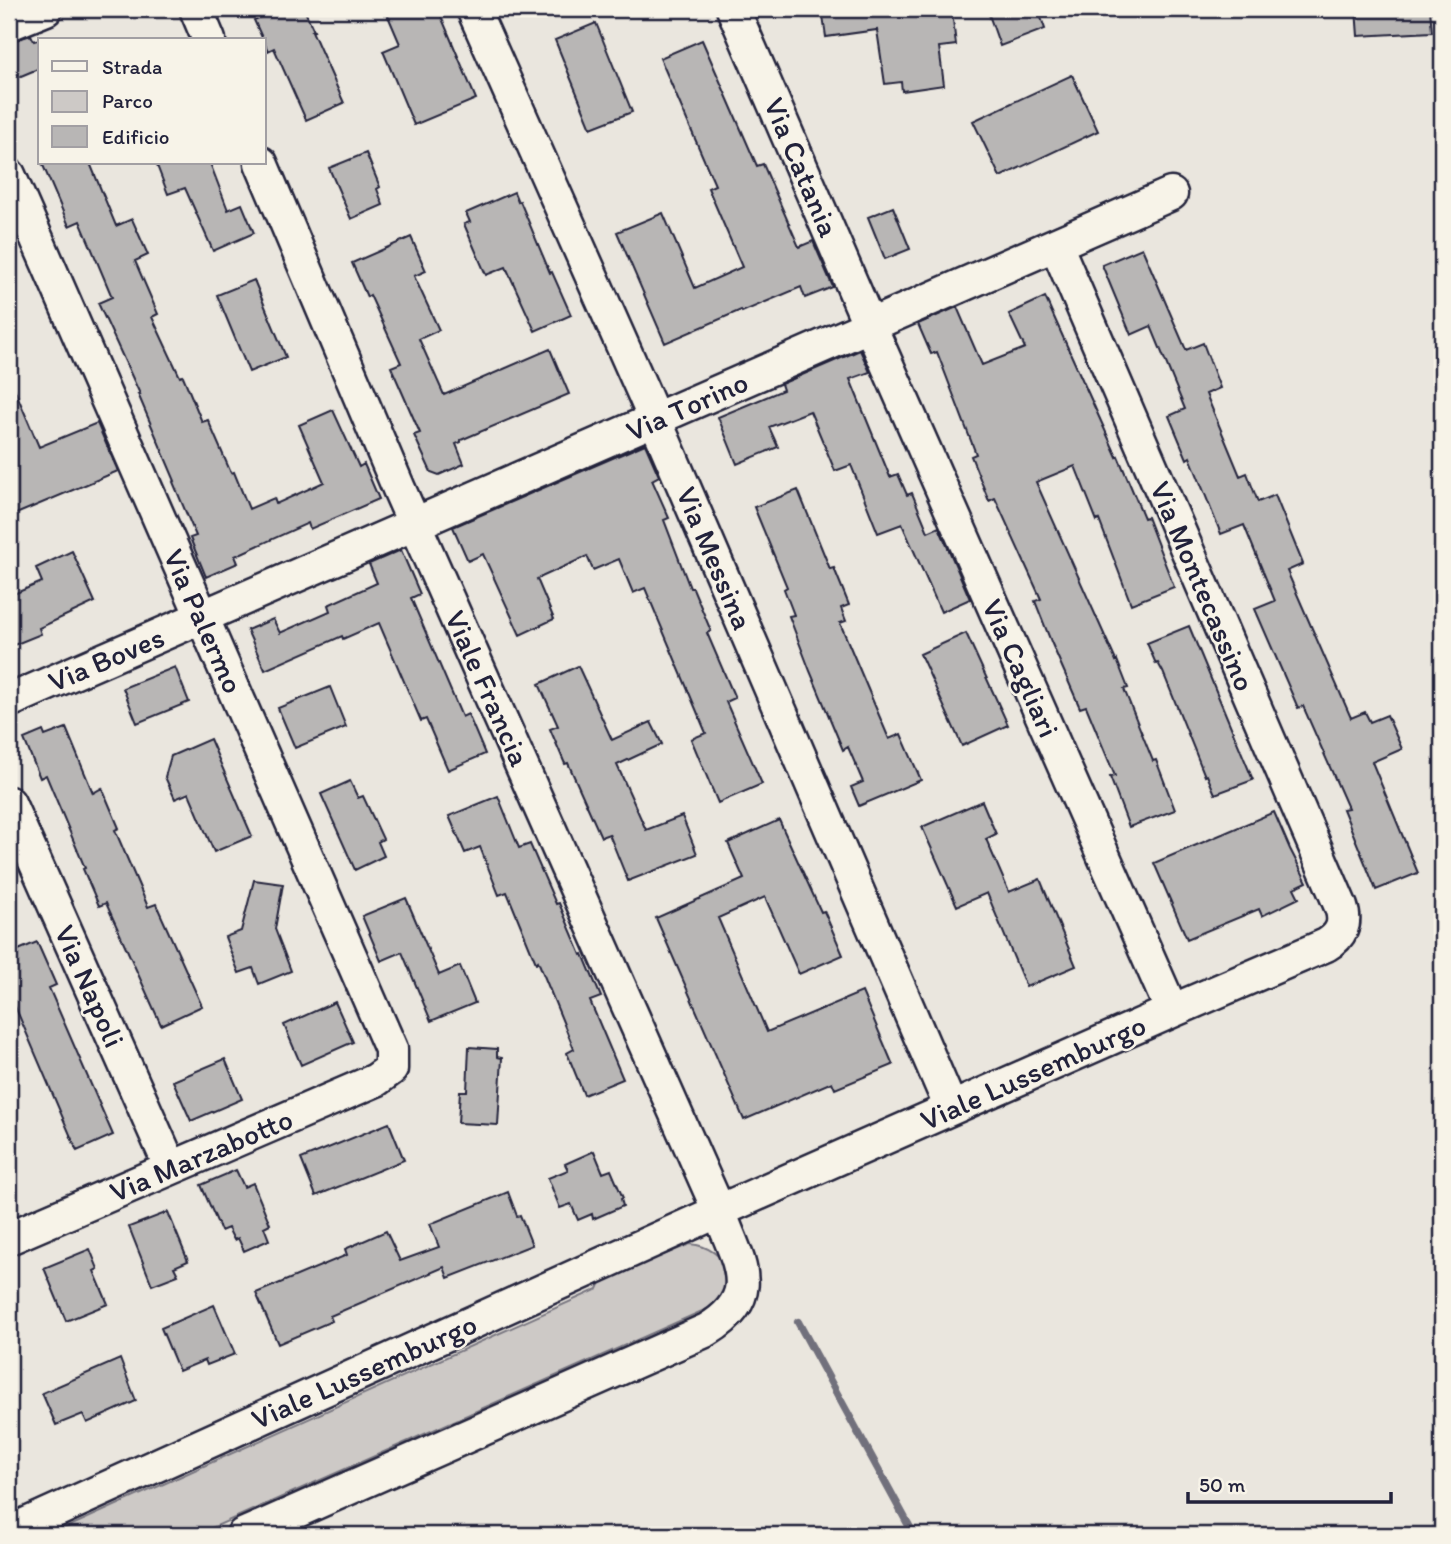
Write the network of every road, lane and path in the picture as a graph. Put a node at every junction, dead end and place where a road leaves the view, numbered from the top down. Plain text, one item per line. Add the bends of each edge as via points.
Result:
1 (46, 9) edge
2 (196, 9) edge
3 (473, 9) edge
4 (733, 9) edge
5 (9, 24) edge
6 (208, 38) edge
7 (261, 164) edge
8 (9, 175) edge
9 (1171, 194) dead end
10 (1056, 245) junction
11 (870, 326) junction
12 (655, 419) junction
13 (415, 524) junction
14 (202, 617) junction
15 (9, 701) edge
16 (9, 803) edge
17 (1343, 928) joint
18 (1172, 1011) junction
19 (391, 1069) joint
20 (951, 1108) junction
21 (170, 1168) junction
22 (719, 1211) junction
23 (9, 1238) edge
24 (9, 1532) edge
25 (243, 1535) edge

1 - 5 street
2 - 6 street
3 - 12 street, Via Messina
4 - 11 street, Via Catania
7 - 13 street, Viale Francia
8 - 14 street, Via Palermo
9 - 10 street, Via Torino
10 - 11 street, Via Torino
10 - 17 street, Via Montecassino via 1341,907
11 - 12 street, Via Torino
11 - 18 street, Via Cagliari
12 - 13 street, Via Torino
12 - 20 street, Via Messina
13 - 14 street, Via Torino
13 - 22 street, Viale Francia
14 - 15 street, Via Boves
14 - 19 street, Via Palermo via 391,1049
16 - 21 street, Via Napoli
17 - 18 street, Viale Lussemburgo via 1326,945
18 - 20 street, Viale Lussemburgo
19 - 21 street, Via Marzabotto via 376,1080
20 - 22 street, Viale Lussemburgo
21 - 23 street, Via Marzabotto
22 - 24 street, Viale Lussemburgo
22 - 25 street via 742,1273 743,1288 719,1323

